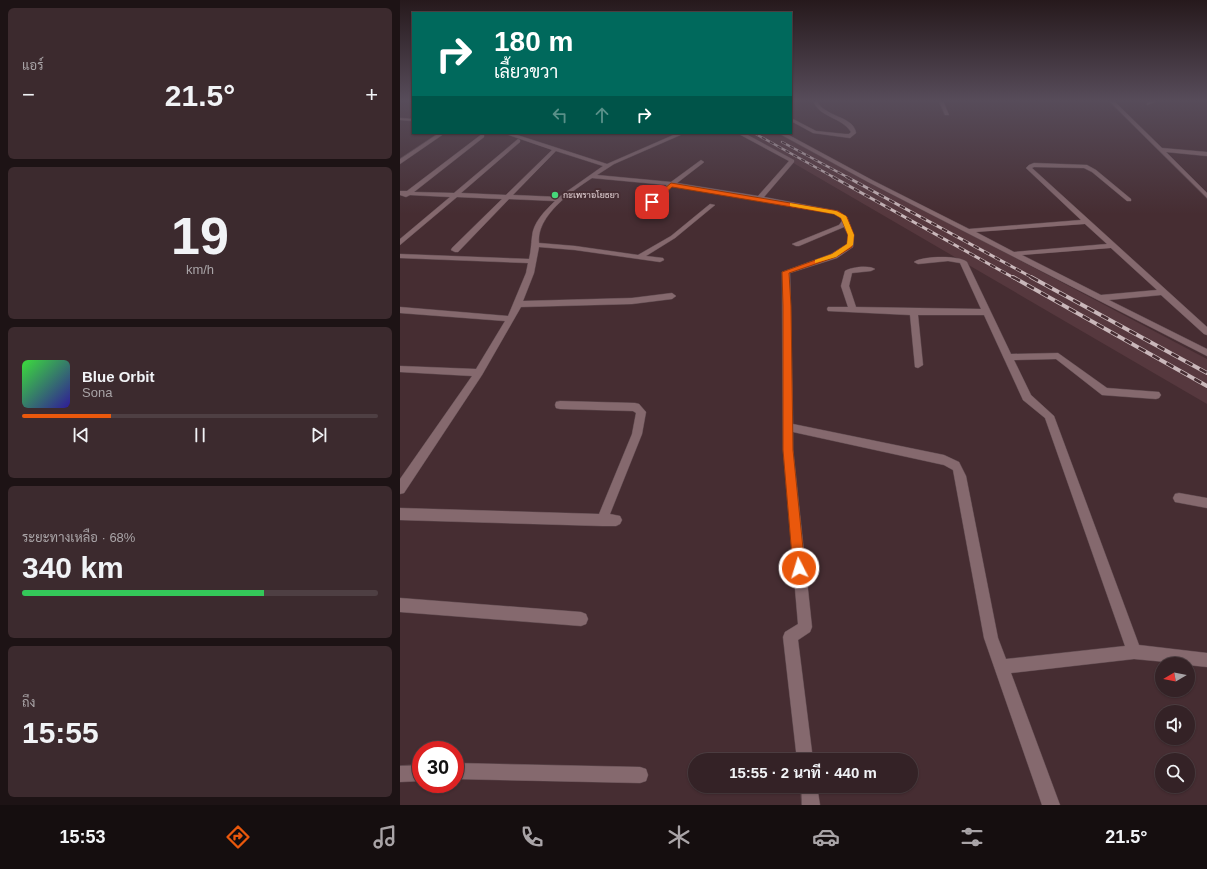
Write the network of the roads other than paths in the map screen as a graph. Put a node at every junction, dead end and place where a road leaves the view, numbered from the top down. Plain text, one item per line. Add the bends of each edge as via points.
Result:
1 (434, 139) edge
2 (479, 139) edge
3 (523, 139) edge
4 (664, 139) edge
5 (750, 139) edge
6 (791, 139) edge
7 (1150, 139) edge
8 (518, 141) dead end
9 (1162, 150) junction
10 (553, 151) dead end
11 (1207, 154) edge
12 (400, 162) edge
13 (701, 162) dead end
14 (608, 166) junction
15 (591, 176) junction
16 (671, 185) junction
17 (400, 194) edge
18 (407, 194) junction
19 (454, 195) junction
20 (1207, 196) edge
21 (507, 197) junction
22 (560, 198) junction
23 (760, 198) junction
24 (400, 200) edge
25 (1129, 200) dead end
26 (712, 205) dead end
27 (642, 211) dead end
28 (846, 221) junction
29 (1086, 222) junction
30 (968, 231) junction
31 (400, 243) edge
32 (796, 244) dead end
33 (536, 245) junction
34 (1112, 246) junction
35 (456, 250) dead end
36 (1012, 254) junction
37 (400, 256) edge
38 (639, 257) junction
39 (660, 260) dead end
40 (533, 261) junction
41 (918, 262) dead end
42 (871, 269) dead end
43 (1164, 292) junction
44 (672, 296) dead end
45 (1099, 298) junction
46 (517, 304) junction
47 (831, 309) dead end
48 (853, 309) junction
49 (400, 310) edge
50 (915, 312) junction
51 (987, 312) junction
52 (510, 319) junction
53 (1207, 332) edge
54 (1207, 353) edge
55 (1008, 357) junction
56 (918, 365) dead end
57 (400, 369) edge
58 (479, 373) junction
59 (1156, 395) dead end
60 (560, 405) dead end
61 (788, 427) junction
62 (404, 474) edge
63 (400, 489) edge
64 (1179, 498) dead end
65 (1207, 503) edge
66 (400, 514) edge
67 (602, 520) junction
68 (616, 520) dead end
69 (400, 606) edge
70 (581, 619) dead end
71 (1134, 652) junction
72 (1207, 660) edge
73 (1001, 667) junction
74 (805, 753) edge
75 (464, 771) edge
76 (412, 773) edge
77 (400, 774) edge
78 (640, 775) dead end
79 (810, 793) edge
80 (811, 805) edge
81 (1051, 805) edge

1 - 12 street
2 - 18 street
3 - 14 street
4 - 14 street
5 - 23 street via 792,161
6 - 30 street
7 - 9 street
8 - 19 street
9 - 11 street
9 - 20 street
10 - 21 street
13 - 16 street
14 - 15 street
15 - 16 street
15 - 22 street
16 - 23 street
16 - 27 street
17 - 18 street
18 - 19 street
18 - 24 street
19 - 21 street
19 - 31 street
21 - 22 street
21 - 35 street
22 - 33 street via 538,225
23 - 28 street via 836,212
25 - 29 street via 1085,166 1029,168
26 - 38 street via 673,237
28 - 32 street via 842,226
28 - 61 street via 851,235 850,245 834,256 786,272
29 - 30 street
29 - 34 street
30 - 36 street
33 - 38 street
33 - 40 street
34 - 36 street
34 - 43 street
36 - 45 street
37 - 40 street
38 - 39 street
40 - 46 street
41 - 51 street via 959,259 963,262
42 - 48 street via 849,271 845,278 845,290
43 - 45 street
43 - 53 street
44 - 46 street via 632,301
45 - 54 street
46 - 52 street
47 - 48 street
48 - 50 street
49 - 52 street
50 - 51 street
50 - 56 street via 913,316
51 - 55 street
52 - 58 street
55 - 59 street via 1058,356 1105,392
55 - 71 street via 1027,397 1049,416
57 - 58 street
58 - 62 street
60 - 67 street via 635,407 641,412 637,434
61 - 73 street via 954,462 957,465 991,638
61 - 74 street via 805,627 790,637
62 - 63 street
64 - 65 street
66 - 67 street
67 - 68 street
69 - 70 street
71 - 72 street
71 - 73 street
73 - 81 street
75 - 78 street
76 - 77 street
79 - 80 street

